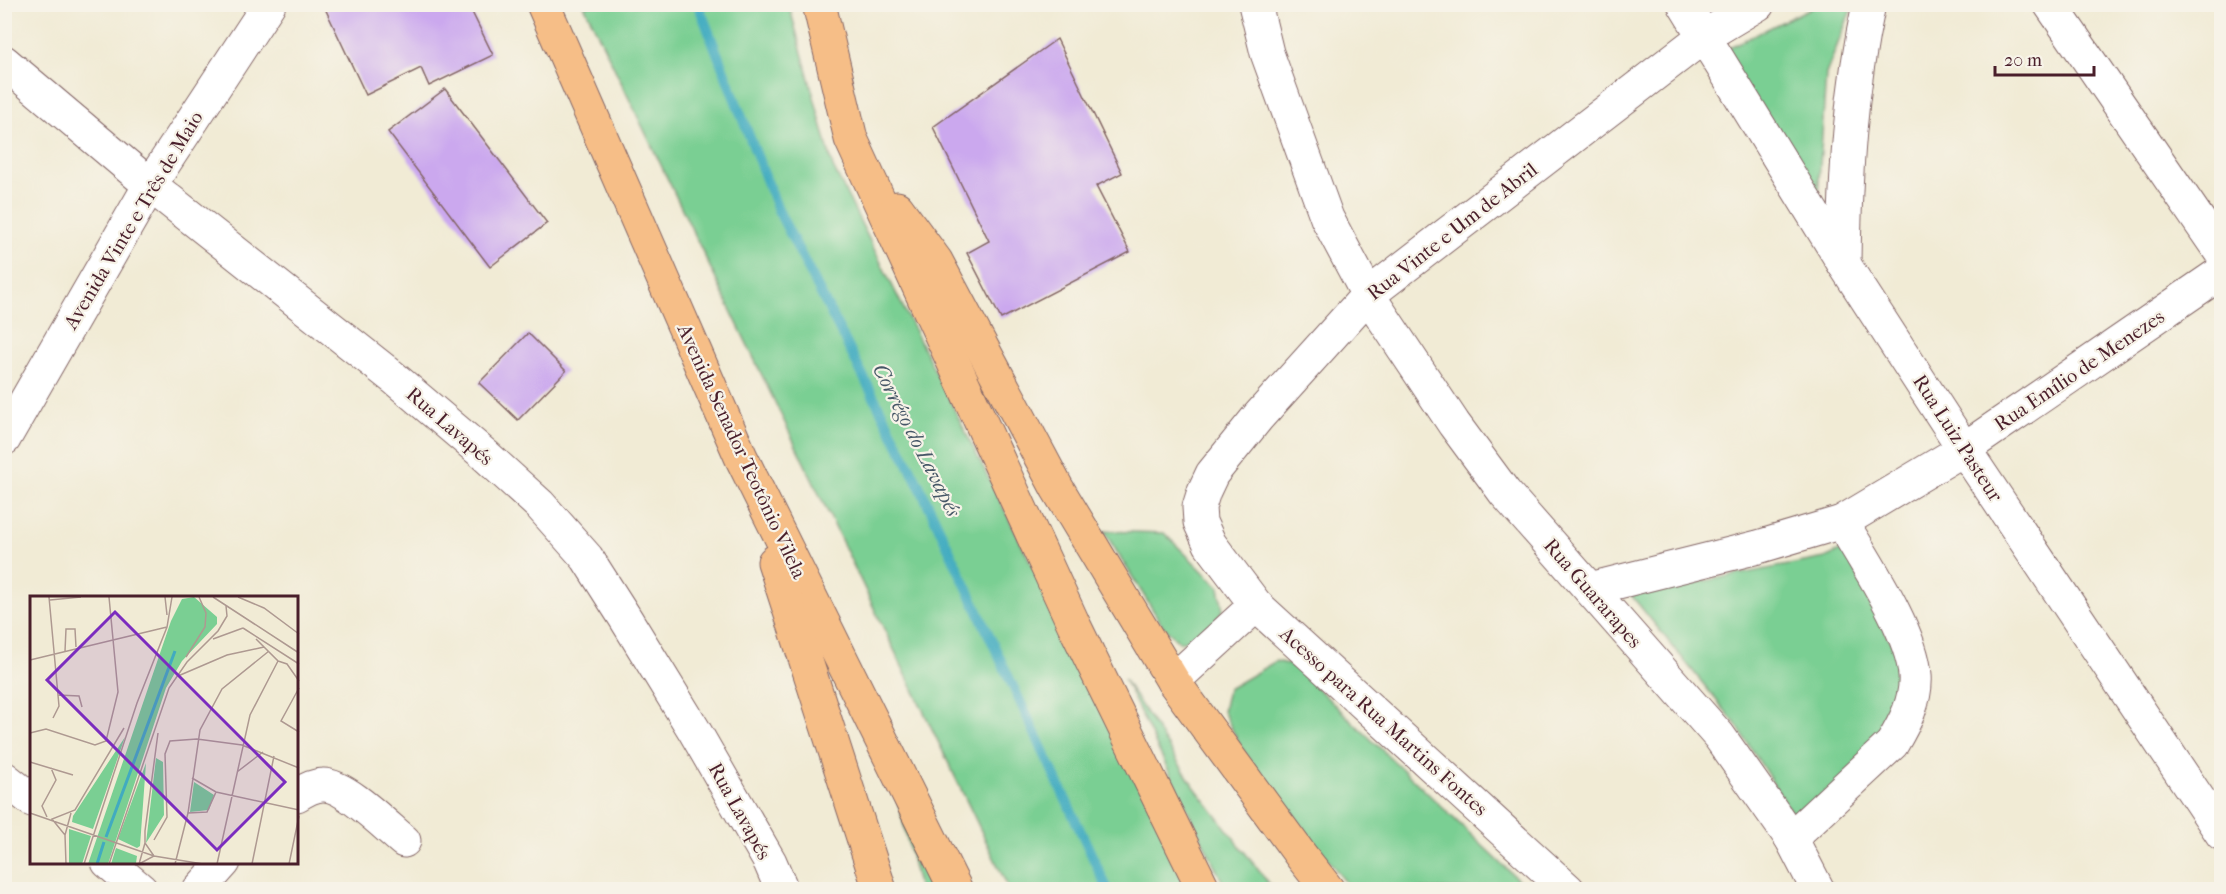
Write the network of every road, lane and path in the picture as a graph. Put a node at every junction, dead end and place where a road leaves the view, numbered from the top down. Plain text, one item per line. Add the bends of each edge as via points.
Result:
1 (269, 4) edge
2 (543, 4) edge
3 (1255, 4) edge
4 (1684, 4) edge
5 (1758, 4) edge
6 (1869, 4) edge
7 (2050, 4) edge
8 (824, 9) edge
9 (1703, 37) junction
10 (4, 62) edge
11 (865, 172) junction
12 (150, 185) junction
13 (2222, 254) edge
14 (1844, 264) junction
15 (2222, 272) edge
16 (1368, 295) junction
17 (4, 439) edge
18 (1964, 449) junction
19 (741, 458) junction
20 (1842, 522) junction
21 (1210, 544) joint
22 (1590, 589) junction
23 (1256, 604) junction
24 (1173, 681) junction
25 (4, 778) edge
26 (298, 794) edge
27 (30, 798) edge
28 (2222, 834) edge
29 (1791, 838) junction
30 (404, 841) dead end
31 (110, 864) edge
32 (222, 864) edge
33 (141, 890) edge
34 (199, 890) edge
35 (782, 890) edge
36 (880, 890) edge
37 (956, 890) edge
38 (1204, 890) edge
39 (1328, 890) edge
40 (1568, 890) edge
41 (1818, 890) edge

1 - 12 street, Avenida Vinte e Três de Maio
2 - 19 highway, Avenida Senador Teotônio Vilela
3 - 16 street, Rua Guararapes via 1267,53 1327,218
4 - 9 street, Rua Luiz Pasteur
5 - 9 street, Rua Vinte e Um de Abril
6 - 14 street via 1854,80 1845,184
7 - 13 street
8 - 11 highway via 851,139
9 - 14 street, Rua Luiz Pasteur
9 - 16 street, Rua Vinte e Um de Abril
10 - 12 street, Rua Lavapés
11 - 24 highway via 905,217 936,261 1057,488
11 - 38 highway via 1074,625
12 - 17 street, Avenida Vinte e Três de Maio
12 - 35 street, Rua Lavapés via 394,378 540,505 587,558 630,625 770,862
14 - 18 street, Rua Luiz Pasteur
15 - 18 street, Rua Emílio de Menezes
16 - 21 street, Rua Vinte e Um de Abril via 1212,474 1200,507 1200,522
16 - 22 street, Rua Guararapes via 1505,494
18 - 20 street, Rua Emílio de Menezes
18 - 28 street, Rua Luiz Pasteur
19 - 36 highway
19 - 37 highway, Avenida Senador Teotônio Vilela
20 - 22 street, Rua Emílio de Menezes
20 - 29 street via 1887,600 1908,647 1915,676 1911,705 1892,744
21 - 23 street, Acesso para Rua Martins Fontes
22 - 29 street, Rua Guararapes via 1719,736
23 - 24 street
23 - 40 street, Acesso para Rua Martins Fontes
24 - 39 highway
25 - 27 street
26 - 30 street via 322,784 334,786
29 - 41 street, Rua Guararapes
31 - 33 street
32 - 34 street

